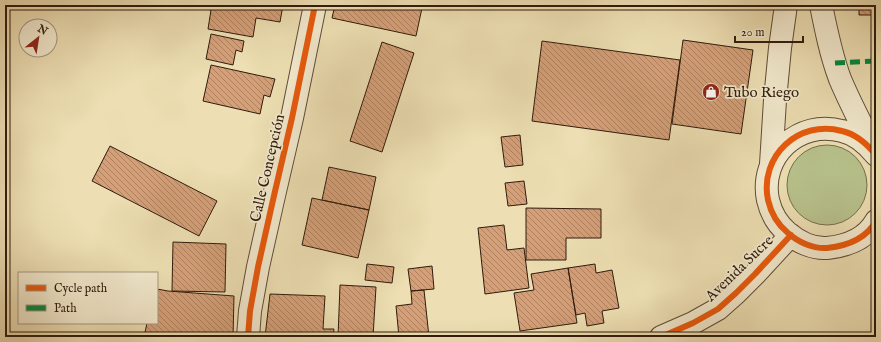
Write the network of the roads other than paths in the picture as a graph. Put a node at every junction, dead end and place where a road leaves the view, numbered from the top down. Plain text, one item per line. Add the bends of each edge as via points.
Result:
1 (315, 5) edge
2 (786, 5) edge
3 (820, 5) edge
4 (876, 155) edge
5 (771, 164) junction
6 (876, 221) edge
7 (791, 236) junction
8 (248, 337) edge
9 (661, 337) edge

1 - 8 street, Calle Concepción via 257,274
2 - 5 street via 775,100
3 - 4 street via 840,78
4 - 5 street via 856,136 828,128 814,129 788,142
5 - 7 street via 767,178 770,207 776,220
6 - 7 street via 864,234 839,247 824,248 810,245
7 - 9 street, Avenida Sucre via 746,284 718,309

